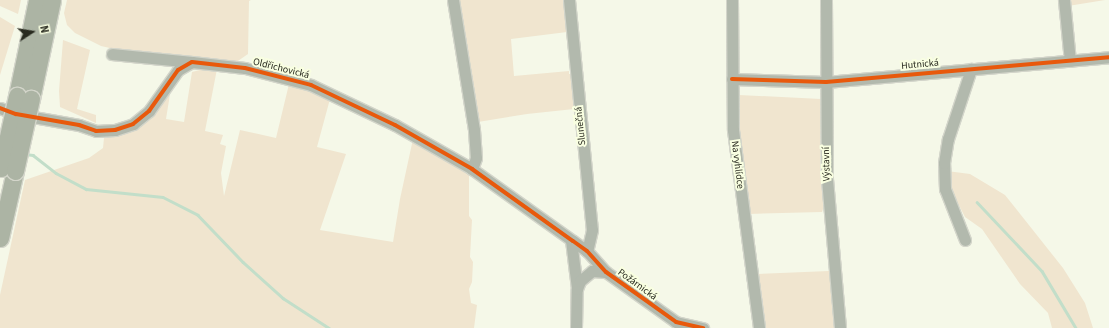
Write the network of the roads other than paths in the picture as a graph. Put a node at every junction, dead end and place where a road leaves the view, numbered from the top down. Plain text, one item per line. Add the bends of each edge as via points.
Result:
1 (37, 0) edge
2 (52, 0) edge
3 (453, 0) edge
4 (569, 0) edge
5 (732, 0) edge
6 (826, 0) edge
7 (1064, 0) edge
8 (112, 54) dead end
9 (1109, 58) edge
10 (1070, 61) junction
11 (192, 62) junction
12 (972, 69) junction
13 (732, 79) junction
14 (826, 82) junction
15 (24, 98) junction
16 (0, 108) edge
17 (472, 169) junction
18 (6, 171) edge
19 (0, 238) edge
20 (571, 240) junction
21 (965, 240) dead end
22 (587, 251) junction
23 (606, 272) junction
24 (577, 289) junction
25 (576, 328) edge
26 (702, 328) edge
27 (759, 328) edge
28 (840, 328) edge

1 - 15 highway
2 - 15 highway
3 - 17 street via 474,130 476,158
4 - 22 street, Slunečná via 592,230
5 - 13 street, Na vyhlídce
6 - 14 street, Výstavní
7 - 10 street
8 - 11 street, Oldřichovická
9 - 10 street, Hutnická
10 - 12 street, Hutnická
11 - 16 street via 178,70 149,111 133,124 115,130 96,131 79,125 16,114
11 - 17 street, Oldřichovická via 245,68 311,85 395,125
12 - 14 street, Hutnická
12 - 21 street via 948,139 944,163 945,189
13 - 14 street, Hutnická
13 - 27 street, Na vyhlídce via 733,130
14 - 28 street, Výstavní via 827,179
15 - 18 highway, bridge
17 - 20 street, Oldřichovická
18 - 19 highway
20 - 22 street, Požárnická
20 - 24 street
22 - 23 street, Požárnická
23 - 24 street via 592,272 585,276
23 - 26 street, Požárnická via 676,322
24 - 25 street

